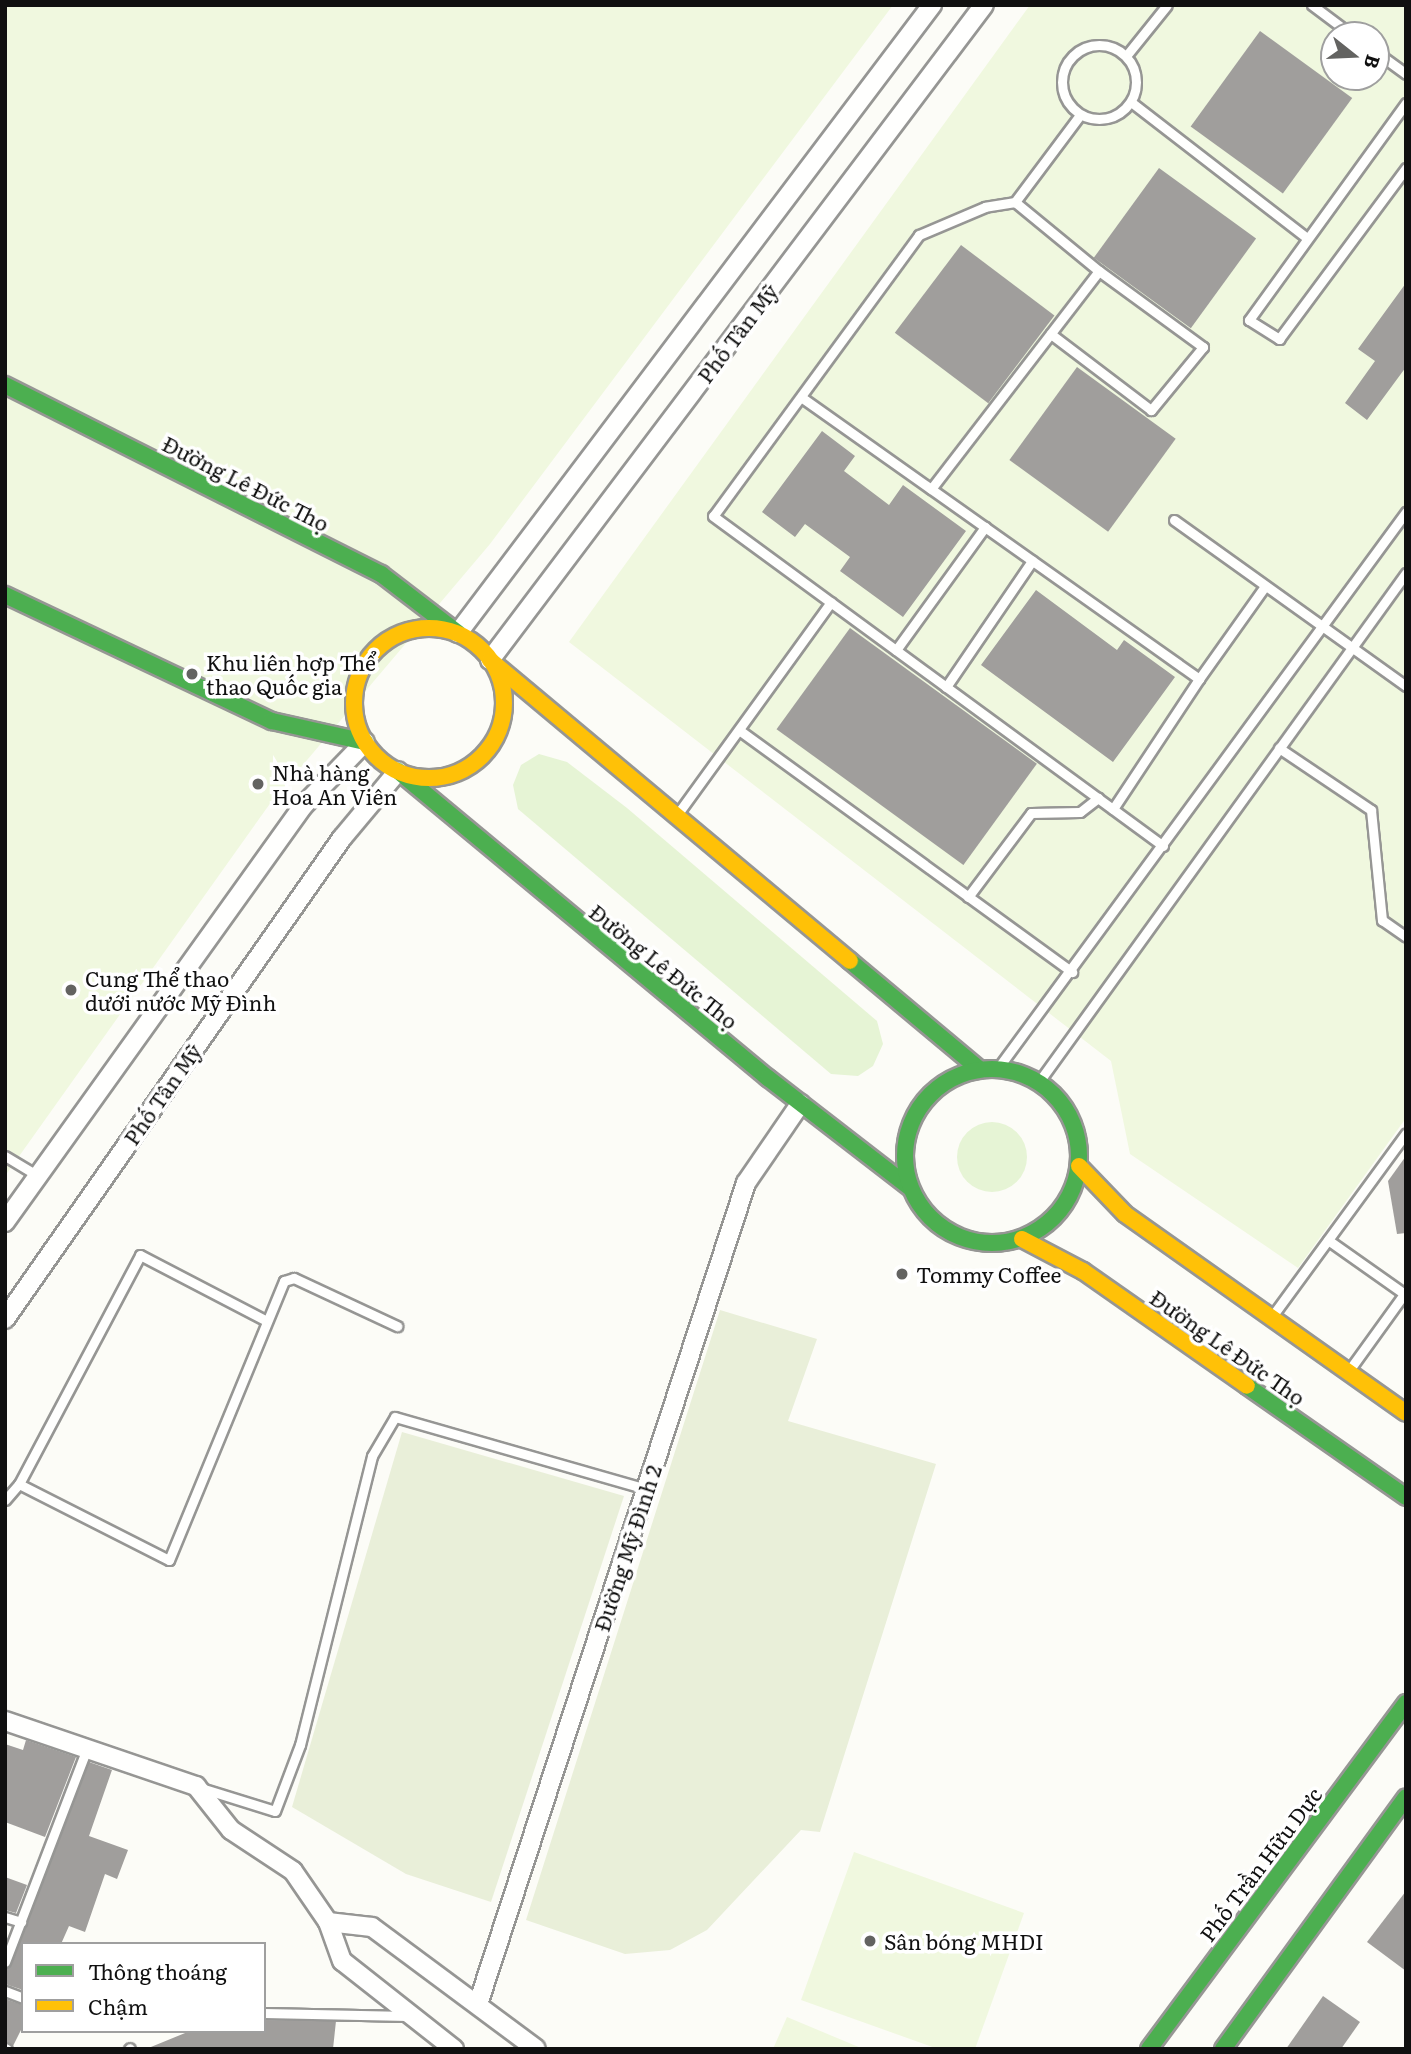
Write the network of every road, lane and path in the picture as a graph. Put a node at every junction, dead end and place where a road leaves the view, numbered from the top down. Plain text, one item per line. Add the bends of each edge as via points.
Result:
1 (932, 5) edge
2 (984, 5) edge
3 (1167, 5) edge
4 (1312, 5) edge
5 (1333, 21) edge
6 (1126, 56) junction
7 (1390, 62) edge
8 (1406, 74) edge
9 (1131, 102) junction
10 (1406, 103) edge
11 (1080, 115) junction
12 (1406, 168) edge
13 (1015, 202) junction
14 (1307, 238) junction
15 (1098, 271) junction
16 (1052, 334) junction
17 (5, 385) edge
18 (801, 397) junction
19 (932, 489) junction
20 (1406, 512) edge
21 (1174, 520) dead end
22 (985, 527) junction
23 (1032, 561) junction
24 (1406, 573) edge
25 (1265, 586) junction
26 (5, 595) edge
27 (831, 602) junction
28 (1322, 627) junction
29 (458, 633) junction
30 (1351, 647) junction
31 (896, 650) junction
32 (490, 660) junction
33 (1199, 679) junction
34 (1406, 686) edge
35 (946, 687) junction
36 (739, 730) junction
37 (365, 742) junction
38 (1279, 748) junction
39 (398, 771) junction
40 (1098, 798) junction
41 (1112, 809) junction
42 (676, 817) junction
43 (1163, 846) junction
44 (968, 897) junction
45 (1406, 937) edge
46 (1072, 972) junction
47 (998, 1068) junction
48 (979, 1069) junction
49 (1038, 1083) junction
50 (800, 1104) junction
51 (1406, 1133) edge
52 (5, 1156) edge
53 (1079, 1166) junction
54 (38, 1176) junction
55 (909, 1187) junction
56 (5, 1222) edge
57 (1021, 1239) junction
58 (1328, 1240) junction
59 (1405, 1295) edge
60 (1272, 1316) junction
61 (5, 1319) edge
62 (267, 1321) junction
63 (397, 1326) dead end
64 (1348, 1371) junction
65 (1406, 1413) edge
66 (19, 1484) junction
67 (646, 1489) junction
68 (1406, 1497) edge
69 (5, 1500) edge
70 (1406, 1703) edge
71 (5, 1721) edge
72 (88, 1746) junction
73 (196, 1786) junction
74 (1406, 1797) edge
75 (5, 1917) edge
76 (21, 1922) junction
77 (328, 1922) junction
78 (5, 1962) edge
79 (478, 2004) junction
80 (266, 2013) edge
81 (410, 2016) junction
82 (454, 2049) edge
83 (537, 2049) edge
84 (1149, 2049) edge
85 (1223, 2049) edge

1 - 29 street, Phố Tân Mỹ
2 - 32 street, Phố Tân Mỹ
3 - 6 lane
4 - 5 lane
6 - 9 lane via 1137,78
6 - 11 lane via 1104,45 1080,50 1070,59 1062,82 1064,95
7 - 8 lane
9 - 11 lane via 1114,117
9 - 14 lane
10 - 14 lane
11 - 13 lane
12 - 14 lane via 1277,339 1248,318
13 - 15 lane
13 - 18 lane via 985,207 919,235
15 - 16 lane
15 - 16 lane via 1203,347 1151,410
16 - 19 lane
17 - 29 main road, Đường Lê Đức Thọ via 381,574
18 - 19 lane
18 - 27 lane via 713,516
19 - 22 lane
20 - 28 lane
21 - 25 lane
22 - 23 lane
22 - 31 lane
23 - 33 lane
23 - 35 lane
24 - 30 lane
25 - 28 lane
25 - 33 lane
26 - 37 main road via 272,721
27 - 31 lane
27 - 36 lane
28 - 30 lane
28 - 43 lane
29 - 32 main road
29 - 37 main road via 414,628 390,637 371,653 358,675 353,699
30 - 34 lane
30 - 38 lane
31 - 35 lane
32 - 39 main road via 504,694 493,741 456,773 432,779
32 - 42 main road
33 - 41 lane
35 - 40 lane
36 - 42 lane
36 - 44 lane
37 - 39 main road
37 - 54 street via 303,806
38 - 45 lane via 1371,810 1382,920
38 - 49 lane
39 - 50 main road, Đường Lê Đức Thọ
39 - 61 street, Phố Tân Mỹ via 342,838
40 - 41 lane
40 - 44 lane via 1080,812 1031,813
41 - 43 lane
42 - 48 main road
43 - 46 lane
44 - 46 lane
46 - 47 lane
47 - 48 main road
47 - 49 main road
48 - 55 main road via 957,1076 921,1106 905,1149
49 - 53 main road via 1069,1114
50 - 55 main road, Đường Lê Đức Thọ
50 - 67 street, Đường Mỹ Đình 2 via 746,1183
51 - 58 lane
52 - 54 lane
53 - 57 main road via 1063,1206 1050,1223
53 - 60 main road via 1125,1214
54 - 56 street
55 - 57 main road via 928,1217 948,1233 972,1242
57 - 68 main road, Đường Lê Đức Thọ via 1083,1270
58 - 59 lane
58 - 60 lane
59 - 64 lane
60 - 64 main road
62 - 63 lane via 288,1277
62 - 66 lane via 140,1255
62 - 66 lane via 170,1560
64 - 65 main road
66 - 69 lane
67 - 73 lane via 395,1417 372,1456 300,1745 275,1811
67 - 79 street, Đường Mỹ Đình 2
70 - 84 main road, Phố Trần Hữu Dực
71 - 72 street
72 - 73 street
72 - 76 lane
73 - 77 street via 231,1830 293,1871
74 - 85 main road
75 - 76 lane
76 - 78 lane
77 - 79 street via 372,1927
77 - 81 street via 342,1961
79 - 83 street
80 - 81 lane
81 - 82 street

